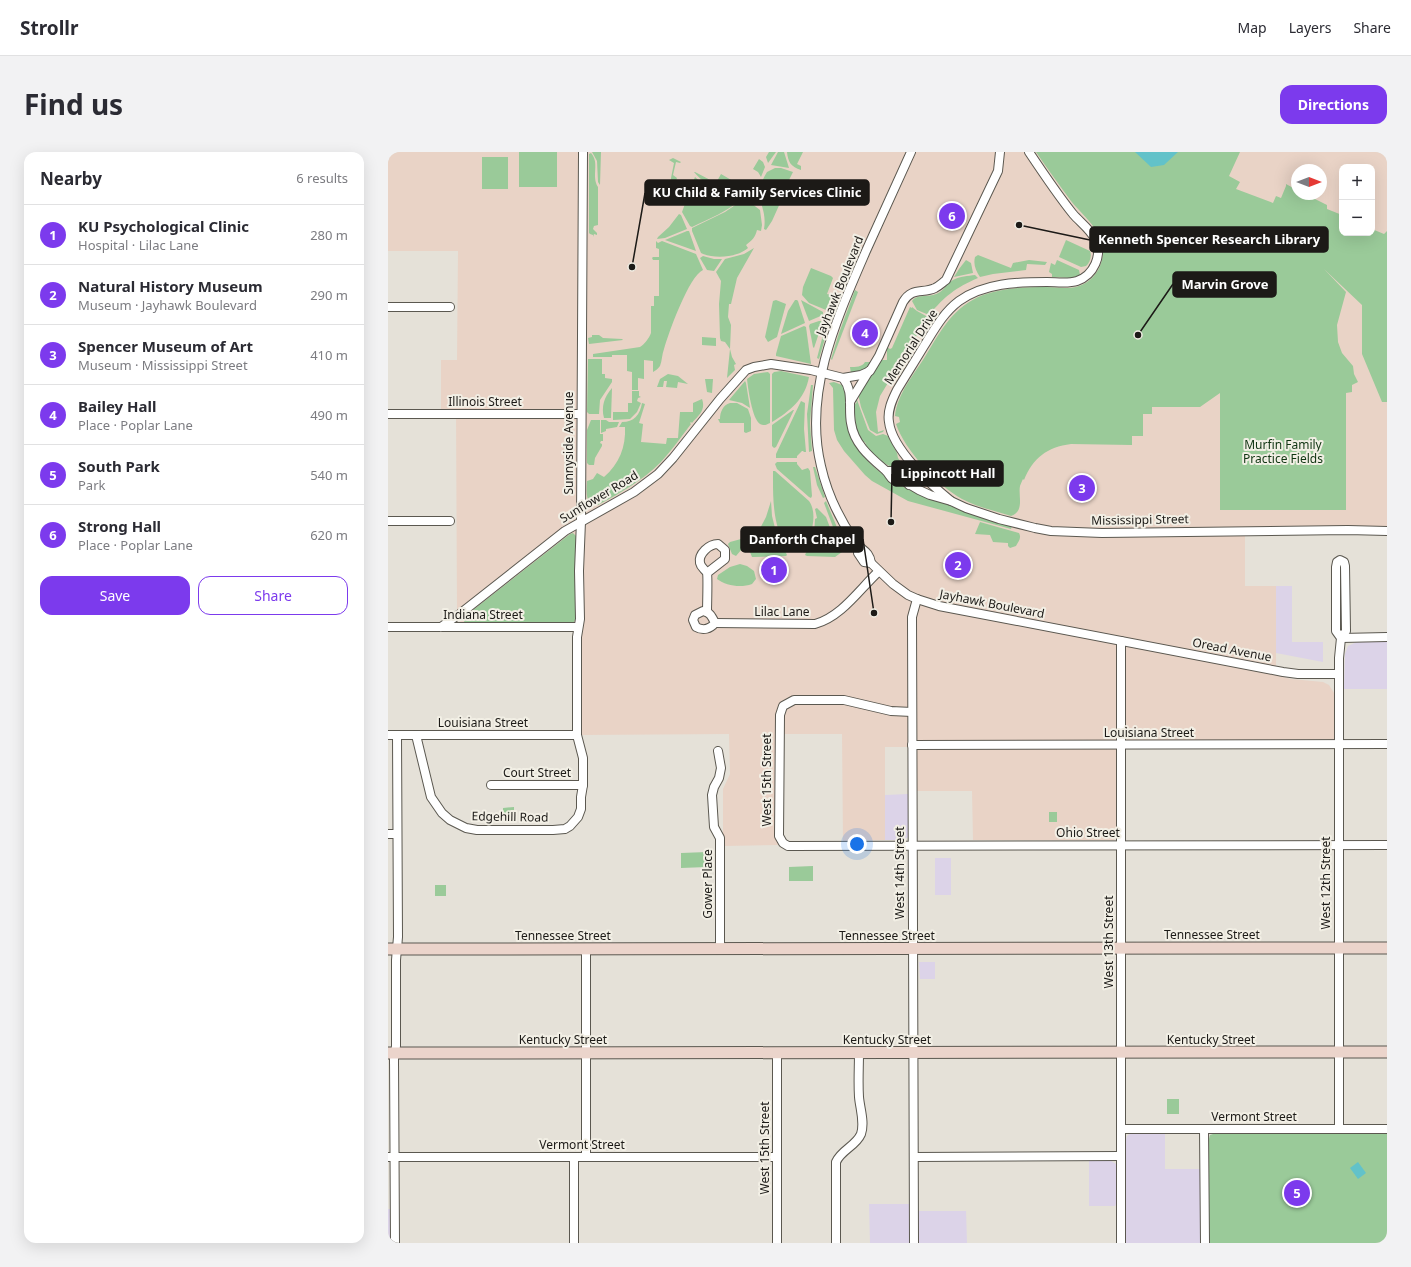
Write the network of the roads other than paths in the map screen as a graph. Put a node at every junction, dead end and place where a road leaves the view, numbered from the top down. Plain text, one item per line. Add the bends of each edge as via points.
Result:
1 (583, 152) edge
2 (911, 152) edge
3 (1000, 152) edge
4 (1029, 152) edge
5 (388, 307) edge
6 (450, 307) dead end
7 (870, 371) junction
8 (822, 373) junction
9 (843, 378) junction
10 (850, 402) junction
11 (388, 414) edge
12 (581, 414) junction
13 (920, 472) junction
14 (909, 485) junction
15 (951, 501) junction
16 (388, 521) edge
17 (450, 521) dead end
18 (581, 521) junction
19 (1387, 531) edge
20 (878, 572) junction
21 (707, 573) dead end
22 (917, 599) junction
23 (707, 612) junction
24 (715, 623) junction
25 (388, 627) edge
26 (441, 627) junction
27 (578, 627) junction
28 (1387, 637) edge
29 (1341, 638) junction
30 (1121, 641) junction
31 (1339, 674) junction
32 (912, 712) junction
33 (388, 735) edge
34 (397, 735) junction
35 (416, 735) junction
36 (577, 735) junction
37 (912, 744) junction
38 (1338, 744) junction
39 (1387, 744) edge
40 (1121, 745) junction
41 (718, 751) dead end
42 (491, 785) dead end
43 (583, 785) junction
44 (388, 834) edge
45 (397, 834) junction
46 (912, 845) junction
47 (1121, 845) junction
48 (1338, 845) junction
49 (1387, 845) edge
50 (788, 846) joint
51 (1121, 948) junction
52 (1338, 948) junction
53 (1387, 948) edge
54 (392, 949) edge
55 (586, 949) junction
56 (720, 949) junction
57 (913, 949) junction
58 (914, 1052) junction
59 (1387, 1052) edge
60 (392, 1053) edge
61 (586, 1053) junction
62 (777, 1053) junction
63 (859, 1053) junction
64 (1121, 1053) junction
65 (1338, 1053) junction
66 (1121, 1129) junction
67 (1204, 1129) junction
68 (1339, 1129) junction
69 (1387, 1129) edge
70 (1121, 1156) junction
71 (391, 1157) edge
72 (574, 1157) junction
73 (586, 1157) junction
74 (777, 1157) junction
75 (914, 1157) junction
76 (394, 1243) edge
77 (574, 1243) edge
78 (777, 1243) edge
79 (836, 1243) edge
80 (914, 1243) edge
81 (1121, 1243) edge
82 (1205, 1243) edge

1 - 12 street, Sunnyside Avenue
2 - 8 street, Jayhawk Boulevard via 844,302
3 - 7 street via 998,171 948,277 934,289 914,292 905,299
4 - 13 street, Memorial Drive via 1074,215 1093,235 1098,247 1096,263 1090,272 1078,281 1021,283 986,288 968,295 946,313 897,390 889,411 889,423 895,440
5 - 6 street
7 - 9 street
7 - 10 street
8 - 9 street
8 - 18 street, Sunflower Road via 771,364 746,370 658,474 603,511
8 - 20 street, Jayhawk Boulevard via 816,424 821,467 837,511 858,546 864,549
9 - 10 street, Mississippi Street via 850,389
10 - 14 street, Mississippi Street via 851,423 857,441 890,477
11 - 12 street, Illinois Street
12 - 18 street, Sunnyside Avenue
13 - 14 street
13 - 15 street, Memorial Drive
14 - 15 street, Mississippi Street
15 - 19 street, Mississippi Street via 966,508 1035,528 1076,533
16 - 17 street
18 - 26 street, Sunflower Road
18 - 27 street, Sunnyside Avenue
20 - 22 street, Jayhawk Boulevard
20 - 24 street, Lilac Lane via 846,605 823,622
21 - 23 street
22 - 30 street, Jayhawk Boulevard via 939,606
22 - 32 street, West 14th Street via 912,616
23 - 24 street
23 - 24 street, Lilac Lane via 695,615 694,625 702,630
25 - 26 street, Indiana Street
26 - 27 street, Indiana Street
27 - 36 street, Sunnyside Avenue
28 - 29 street
29 - 29 street, West 12th Street via 1346,631 1345,566 1340,560 1336,568 1336,631
29 - 31 street, West 12th Street
30 - 31 street, Oread Avenue via 1298,674
30 - 40 street, West 13th Street
31 - 38 street, West 12th Street
32 - 37 street, West 14th Street
32 - 50 street, West 15th Street via 891,711 844,700 794,700 786,704 781,710 779,836
33 - 34 street, Louisiana Street
34 - 35 street, Louisiana Street
34 - 45 street
35 - 36 street, Louisiana Street
35 - 43 street, Edgehill Road via 431,798 442,813 457,825 466,828 565,828 578,817
36 - 43 street, Edgehill Road via 583,758
37 - 40 street, Louisiana Street
37 - 46 street, West 14th Street
38 - 39 street, Louisiana Street
38 - 40 street, Louisiana Street
38 - 48 street, West 12th Street
40 - 47 street, West 13th Street
41 - 56 street, Gower Place via 721,768 712,795 714,827 720,838
42 - 43 street, Court Street
44 - 45 street
45 - 54 street
46 - 47 street, Ohio Street
46 - 50 street, Ohio Street
46 - 57 street, West 14th Street
47 - 48 street, Ohio Street
47 - 51 street, West 13th Street
48 - 49 street, Ohio Street
48 - 52 street, West 12th Street
51 - 52 main road, Tennessee Street
51 - 57 main road, Tennessee Street
51 - 64 street, West 13th Street
52 - 53 main road, Tennessee Street
52 - 65 street, West 12th Street
54 - 55 main road, Tennessee Street
54 - 60 street
55 - 56 main road, Tennessee Street
55 - 61 street
56 - 57 main road, Tennessee Street
57 - 58 street, West 14th Street
58 - 63 main road, Kentucky Street
58 - 64 main road, Kentucky Street
58 - 75 street, West 14th Street
59 - 65 main road, Kentucky Street
60 - 61 main road, Kentucky Street
60 - 71 street
61 - 62 main road, Kentucky Street
61 - 73 street
62 - 63 main road, Kentucky Street
62 - 74 street, West 15th Street
63 - 79 street via 862,1130 857,1140 836,1162
64 - 65 main road, Kentucky Street
64 - 66 street, West 13th Street
65 - 68 street, West 12th Street
66 - 67 street, Vermont Street
66 - 70 street, West 13th Street
67 - 68 street, Vermont Street
67 - 82 street
68 - 69 street, Vermont Street
70 - 75 street
70 - 81 street, West 13th Street
71 - 72 street, Vermont Street
71 - 76 street
72 - 73 street, Vermont Street
72 - 77 street
73 - 74 street, Vermont Street
74 - 78 street, West 15th Street
75 - 80 street, West 14th Street

